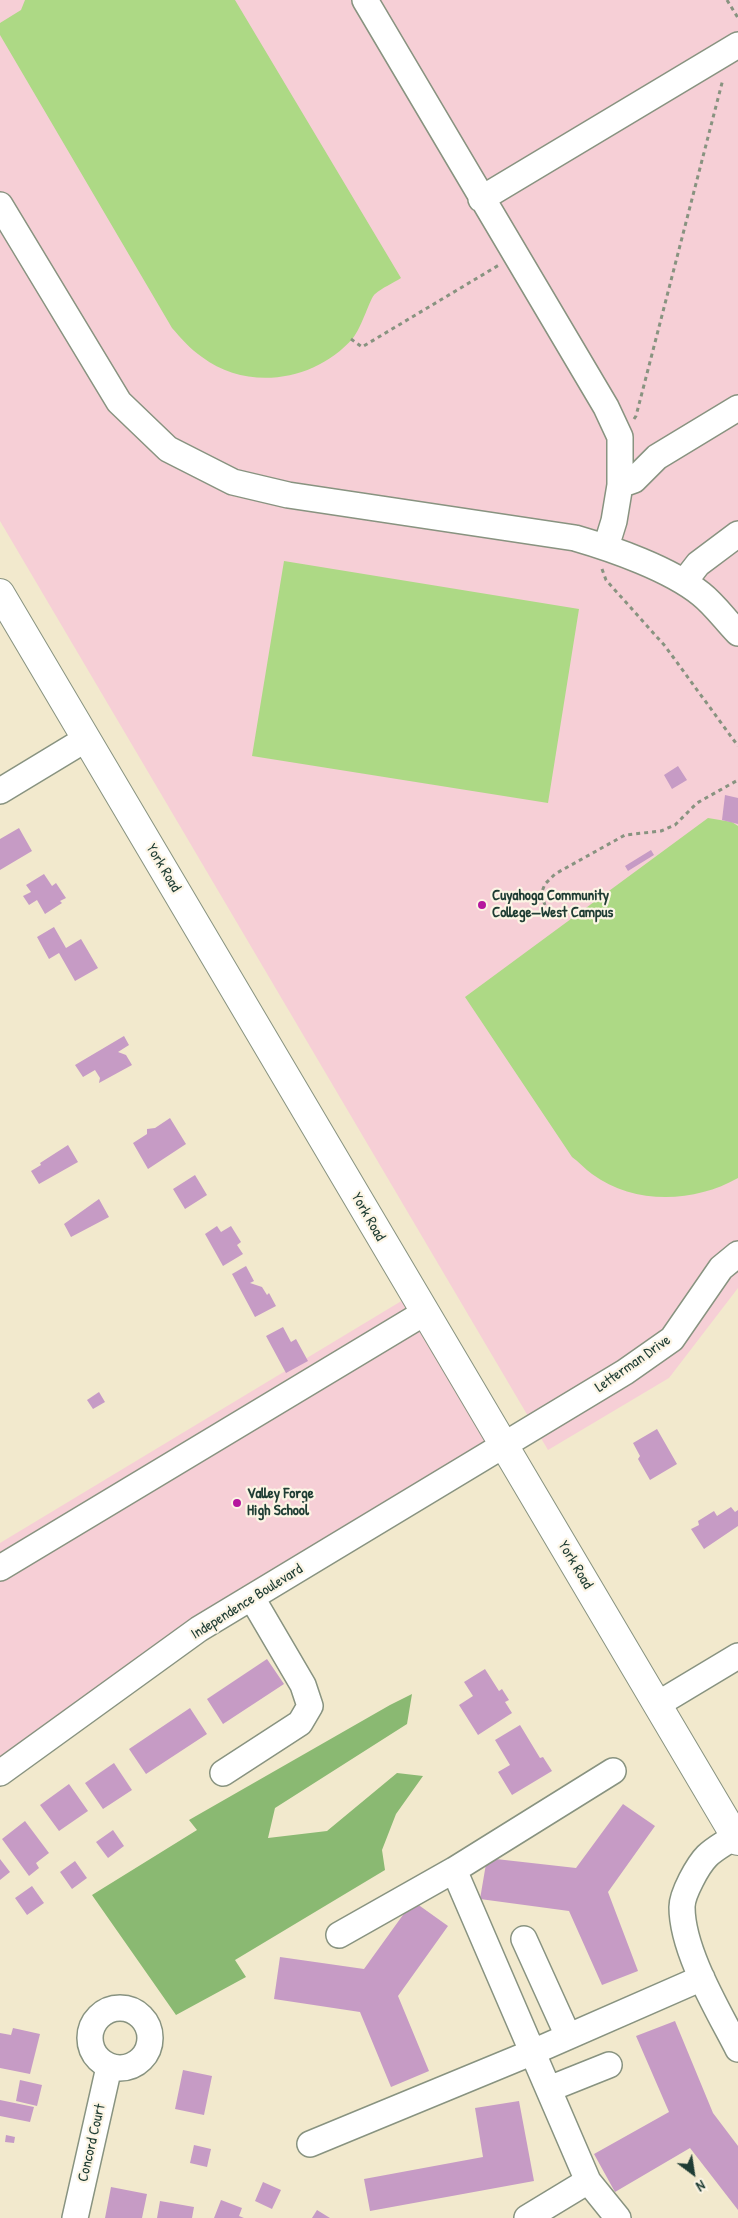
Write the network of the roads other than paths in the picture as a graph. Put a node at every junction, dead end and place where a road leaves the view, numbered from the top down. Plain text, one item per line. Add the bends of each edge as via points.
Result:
1 (365, 0) edge
2 (734, 47) edge
3 (482, 198) junction
4 (0, 205) edge
5 (738, 408) edge
6 (620, 486) junction
7 (738, 534) edge
8 (606, 547) junction
9 (684, 582) junction
10 (0, 593) edge
11 (738, 633) edge
12 (86, 739) junction
13 (0, 791) edge
14 (738, 1254) edge
15 (424, 1312) junction
16 (504, 1446) junction
17 (0, 1568) edge
18 (252, 1598) junction
19 (738, 1656) edge
20 (658, 1704) junction
21 (613, 1771) dead end
22 (0, 1773) edge
23 (223, 1773) dead end
24 (737, 1839) edge
25 (454, 1870) junction
26 (340, 1935) dead end
27 (524, 1939) dead end
28 (702, 1978) junction
29 (568, 2036) junction
30 (738, 2049) edge
31 (533, 2052) junction
32 (609, 2065) dead end
33 (109, 2067) dead end
34 (549, 2089) junction
35 (310, 2144) dead end
36 (588, 2181) junction
37 (75, 2218) edge
38 (527, 2218) edge
39 (618, 2218) edge

1 - 3 street
2 - 3 street
3 - 6 street via 606,407 620,437
4 - 8 street via 119,402 168,450 233,482 288,495 575,538
5 - 6 street via 657,457 634,480
6 - 8 street
7 - 9 street via 698,564
8 - 9 street
9 - 11 street via 702,594
10 - 12 main road, York Road
12 - 13 street
12 - 15 main road, York Road
14 - 16 street, Letterman Drive via 721,1268 672,1339 625,1372
15 - 16 main road, York Road
15 - 17 street
16 - 18 street, Independence Boulevard
16 - 20 main road, York Road
18 - 22 street, Independence Boulevard via 199,1630
18 - 23 street via 303,1685 310,1706 300,1723
19 - 20 street
20 - 24 main road, York Road
21 - 25 street
24 - 28 street via 707,1856 695,1872 682,1905 685,1933
25 - 26 street
25 - 31 street
27 - 29 street
28 - 29 street
28 - 30 street
29 - 31 street
31 - 34 street
31 - 35 street
32 - 34 street
33 - 37 street, Concord Court
34 - 36 street
36 - 38 street
36 - 39 street

